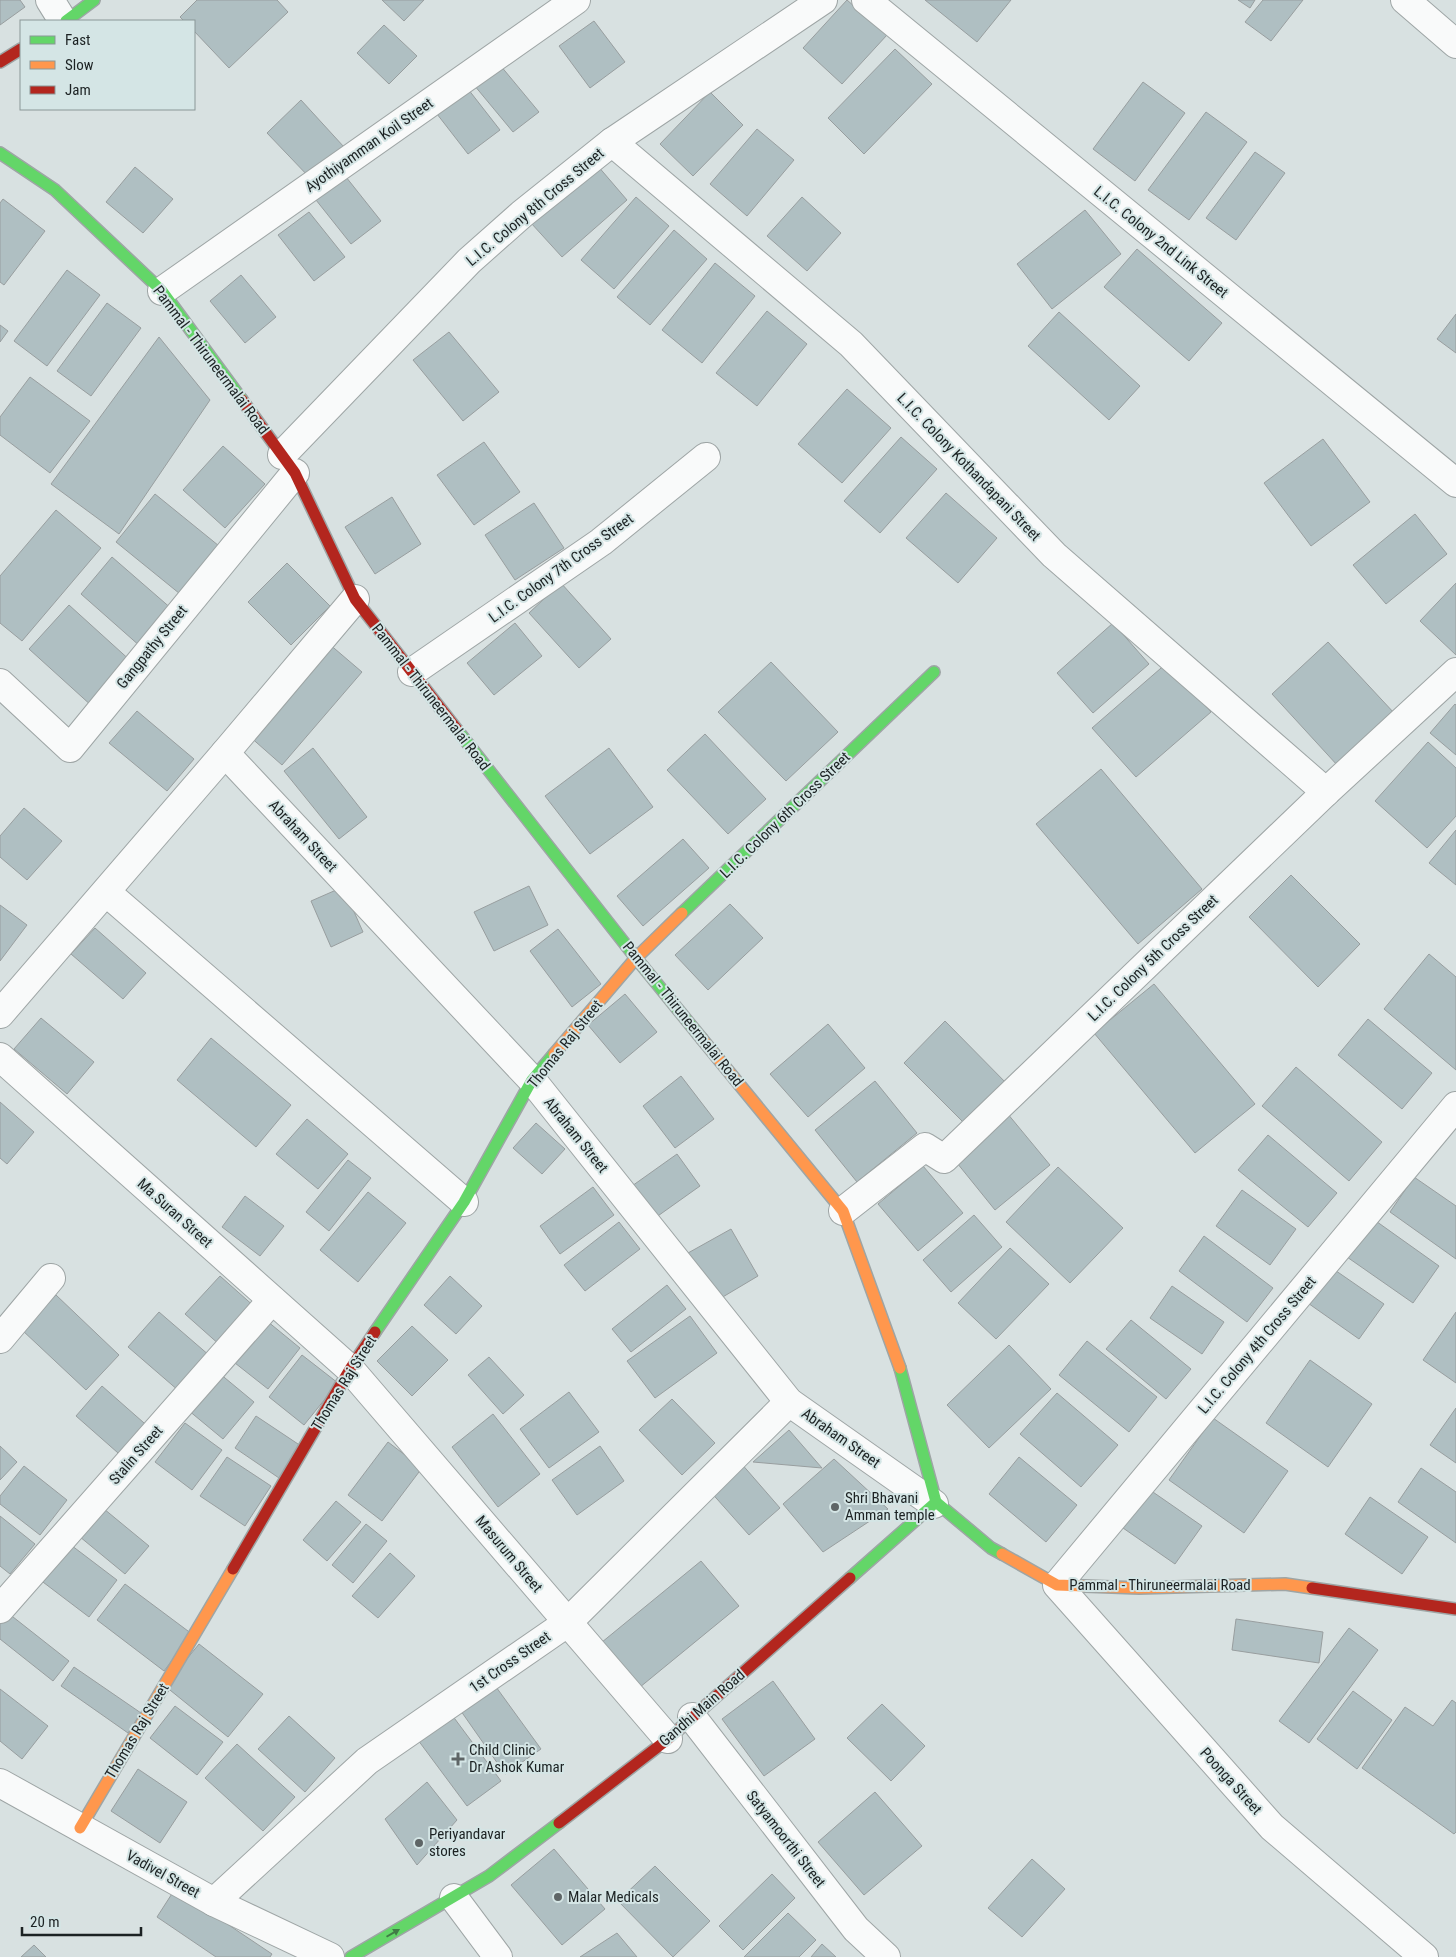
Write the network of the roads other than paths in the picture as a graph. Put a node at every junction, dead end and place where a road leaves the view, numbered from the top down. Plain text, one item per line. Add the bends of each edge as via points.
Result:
1 (50, 0) edge
2 (94, 0) edge
3 (576, 0) edge
4 (823, 0) edge
5 (866, 0) edge
6 (1405, 0) edge
7 (63, 20) edge
8 (65, 20) edge
9 (1456, 44) edge
10 (20, 50) edge
11 (0, 62) edge
12 (612, 142) junction
13 (0, 153) edge
14 (162, 291) junction
15 (706, 457) dead end
16 (289, 464) junction
17 (1456, 484) edge
18 (354, 599) junction
19 (412, 672) junction
20 (934, 672) dead end
21 (1456, 672) edge
22 (0, 683) edge
23 (225, 753) junction
24 (1326, 792) junction
25 (106, 892) junction
26 (636, 958) junction
27 (0, 1014) edge
28 (0, 1057) edge
29 (532, 1080) junction
30 (1456, 1106) edge
31 (464, 1202) junction
32 (843, 1211) junction
33 (51, 1278) dead end
34 (272, 1300) junction
35 (0, 1340) edge
36 (350, 1369) junction
37 (789, 1402) junction
38 (935, 1503) junction
39 (1057, 1585) junction
40 (0, 1609) edge
41 (1456, 1609) edge
42 (567, 1623) junction
43 (692, 1716) junction
44 (668, 1739) junction
45 (0, 1783) edge
46 (80, 1828) junction
47 (454, 1898) junction
48 (214, 1902) junction
49 (418, 1931) dead end
50 (330, 1957) edge
51 (351, 1957) edge
52 (498, 1957) edge
53 (886, 1957) edge
54 (1424, 1957) edge

1 - 7 street
2 - 8 street
3 - 14 street, Ayothiyamman Koil Street
4 - 12 street, L.I.C. Colony 8th Cross Street
5 - 17 street, L.I.C. Colony 2nd Link Street
6 - 9 street
10 - 11 street
12 - 16 street, L.I.C. Colony 8th Cross Street via 469,261
12 - 24 street, L.I.C. Colony Kothandapani Street via 850,344 1054,555
13 - 14 street, Pammal - Thiruneermalai Road via 55,190
14 - 16 street, Pammal - Thiruneermalai Road
15 - 19 street, L.I.C. Colony 7th Cross Street via 601,542
16 - 18 street, Pammal - Thiruneermalai Road
16 - 22 street, Gangpathy Street via 70,748
18 - 19 street, Pammal - Thiruneermalai Road
18 - 23 street
19 - 26 street, Pammal - Thiruneermalai Road
20 - 26 street, L.I.C. Colony 6th Cross Street
21 - 24 street, L.I.C. Colony 5th Cross Street
23 - 25 street
23 - 29 street, Abraham Street
24 - 32 street, L.I.C. Colony 5th Cross Street via 944,1159 925,1147
25 - 27 street
25 - 31 street
26 - 29 street, Thomas Raj Street
26 - 32 street, Pammal - Thiruneermalai Road
28 - 34 street, Ma.Suran Street
29 - 31 street, Thomas Raj Street
29 - 37 street, Abraham Street
30 - 39 street, L.I.C. Colony 4th Cross Street
31 - 36 street, Thomas Raj Street
32 - 38 street, Pammal - Thiruneermalai Road via 897,1358
33 - 35 street
34 - 36 street, Ma.Suran Street
34 - 40 street, Stalin Street
36 - 42 street, Masurum Street
36 - 46 street, Thomas Raj Street
37 - 38 street, Abraham Street
37 - 42 street, 1st Cross Street
38 - 39 street, Pammal - Thiruneermalai Road via 991,1548
38 - 43 street, Gandhi Main Road
39 - 41 street, Pammal - Thiruneermalai Road via 1139,1588 1285,1584
39 - 54 street, Poonga Street via 1272,1827
42 - 44 street, Masurum Street
42 - 48 street, 1st Cross Street via 367,1761
43 - 44 street, Gandhi Main Road
43 - 53 street, Satyamoorthi Street via 856,1929
44 - 47 street, Gandhi Main Road via 489,1876
45 - 46 street, Vadivel Street
46 - 48 street, Vadivel Street
47 - 49 street, Gandhi Main Road
51 -> 47 street, Gandhi Main Road
47 - 52 street
48 - 50 street, Vadivel Street

